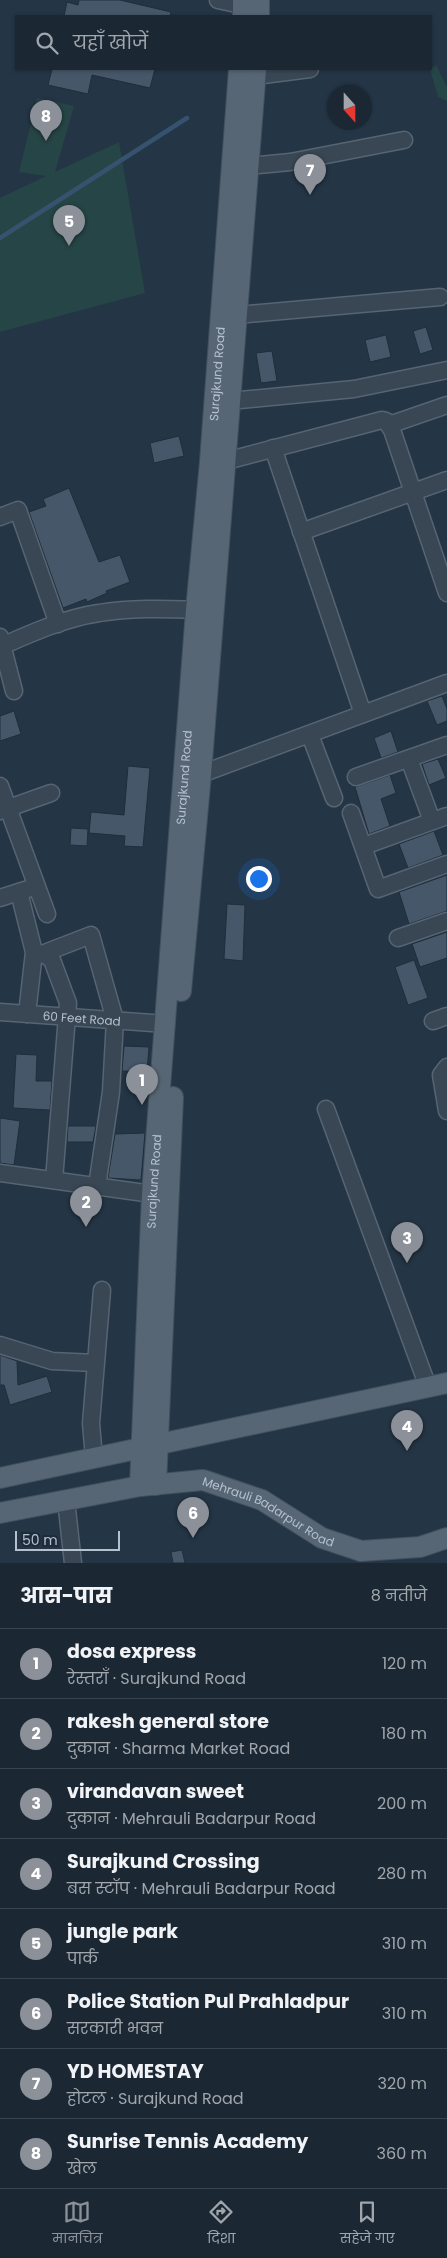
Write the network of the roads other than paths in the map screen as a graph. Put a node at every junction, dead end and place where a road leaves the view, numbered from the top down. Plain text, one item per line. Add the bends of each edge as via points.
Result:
1 (218, 0) edge
2 (251, 8) edge
3 (280, 70) edge
4 (250, 71) edge
5 (404, 140) dead end
6 (248, 166) junction
7 (440, 297) dead end
8 (237, 315) junction
9 (447, 370) edge
10 (230, 401) junction
11 (447, 406) edge
12 (389, 425) junction
13 (273, 448) junction
14 (226, 460) junction
15 (447, 480) edge
16 (412, 492) junction
17 (0, 517) edge
18 (301, 532) junction
19 (447, 594) edge
20 (205, 610) junction
21 (58, 624) junction
22 (1, 643) edge
23 (447, 683) edge
24 (14, 691) dead end
25 (363, 714) junction
26 (310, 735) junction
27 (447, 745) edge
28 (410, 759) junction
29 (201, 774) junction
30 (356, 777) dead end
31 (0, 786) edge
32 (52, 793) dead end
33 (334, 798) dead end
34 (4, 810) edge
35 (351, 813) dead end
36 (439, 818) edge
37 (364, 846) junction
38 (447, 864) edge
39 (37, 886) junction
40 (19, 892) junction
41 (0, 898) edge
42 (47, 914) dead end
43 (447, 921) edge
44 (398, 938) dead end
45 (38, 953) junction
46 (0, 1012) edge
47 (28, 1014) junction
48 (66, 1017) junction
49 (115, 1020) junction
50 (166, 1024) junction
51 (447, 1067) edge
52 (326, 1109) dead end
53 (447, 1112) edge
54 (0, 1173) edge
55 (54, 1180) junction
56 (97, 1186) junction
57 (152, 1194) junction
58 (102, 1290) dead end
59 (0, 1345) edge
60 (95, 1363) junction
61 (437, 1385) edge
62 (149, 1447) junction
63 (94, 1458) junction
64 (0, 1478) edge
65 (148, 1485) junction
66 (66, 1500) junction
67 (0, 1513) edge
68 (447, 1538) edge
69 (73, 1563) edge

1 - 2 street
3 - 4 street
4 - 6 main road, Surajkund Road
4 - 20 main road, Surajkund Road via 210,462
5 - 6 street via 290,162
6 - 8 main road, Surajkund Road
7 - 8 street
8 - 10 main road, Surajkund Road
9 - 10 street via 354,389
10 - 14 main road, Surajkund Road
11 - 12 street
12 - 13 street via 382,420
12 - 16 street
13 - 14 street
13 - 18 street
14 - 20 main road, Surajkund Road
15 - 16 street
16 - 18 street
16 - 19 street
17 - 21 street via 18,510
18 - 25 street
20 - 21 street via 110,611
20 - 29 main road, Surajkund Road
20 - 50 main road, Surajkund Road
21 - 22 street
22 - 24 street
23 - 25 street
25 - 26 street
26 - 29 street
26 - 33 street
27 - 28 street
28 - 30 street
28 - 36 street
29 - 62 main road, Surajkund Road via 172,1098
31 - 34 street
32 - 34 street
34 - 39 street
35 - 37 street
36 - 37 street
37 - 38 street via 378,889
39 - 40 street
39 - 42 street
40 - 41 street
40 - 45 street
43 - 44 street
45 - 47 street
45 - 48 street via 52,960 68,1003
45 - 49 street via 91,935
46 - 47 street, 60 Feet Road
47 - 48 street, 60 Feet Road
48 - 49 street, 60 Feet Road
48 - 55 street
49 - 50 street, 60 Feet Road
49 - 56 street via 111,1092
50 - 57 main road, Surajkund Road
51 - 53 street via 441,1075
52 - 61 street
54 - 55 street
55 - 56 street
56 - 57 street
57 - 62 main road, Surajkund Road
58 - 60 street
59 - 60 street via 52,1361
60 - 63 street via 91,1423
61 - 62 main road
62 - 63 main road
62 - 65 main road, Surajkund Road
63 - 64 main road
65 - 66 main road, Mehrauli Badarpur Road
65 - 68 main road, Mehrauli Badarpur Road via 203,1480 262,1500 322,1538 361,1551 420,1547
66 - 67 main road, Mehrauli Badarpur Road
66 - 69 street

